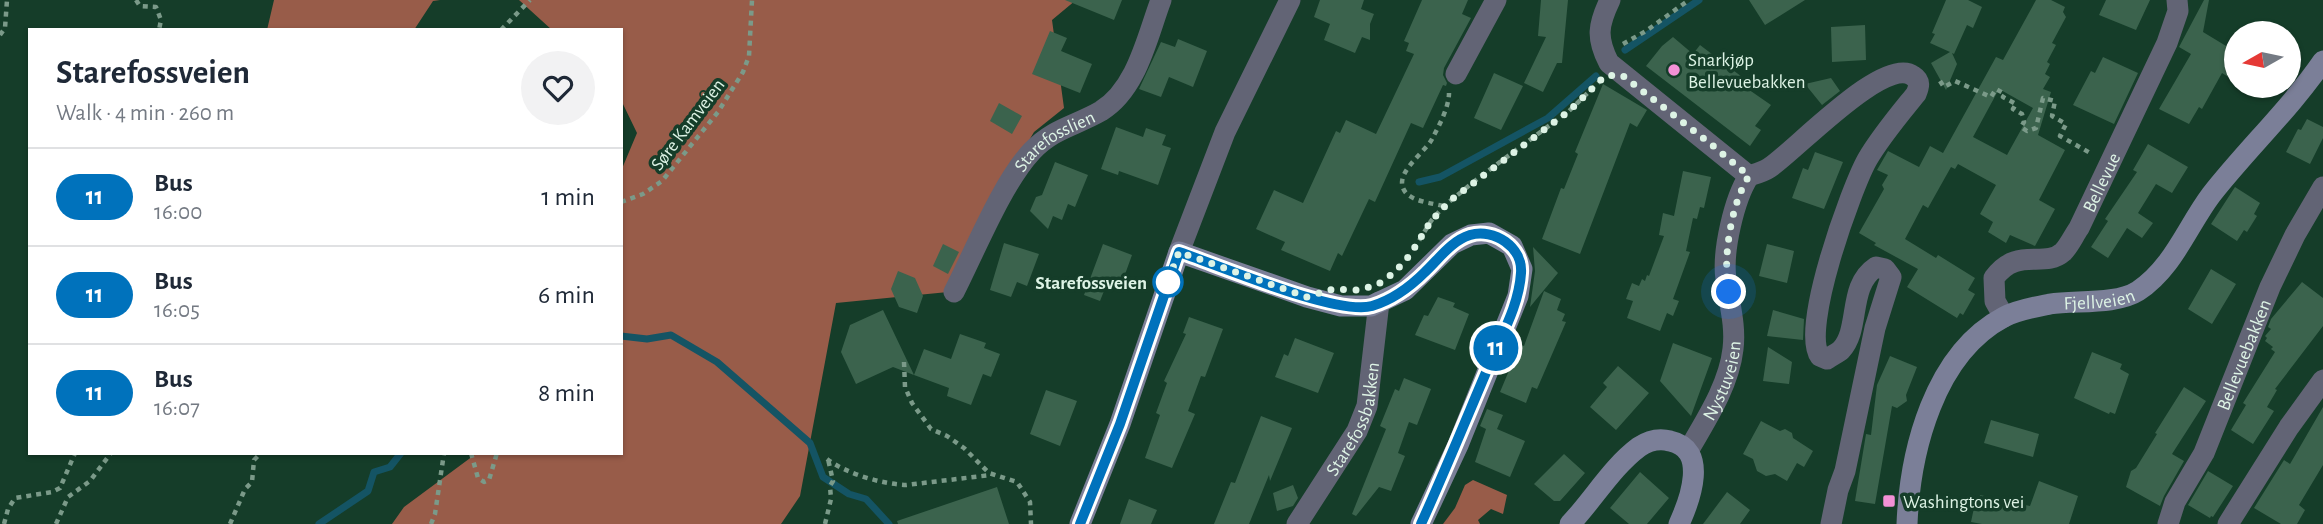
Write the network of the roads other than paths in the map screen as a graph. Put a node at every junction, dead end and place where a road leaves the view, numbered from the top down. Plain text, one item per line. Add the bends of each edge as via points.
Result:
1 (1161, 0) edge
2 (1290, 0) edge
3 (1496, 0) edge
4 (1610, 0) edge
5 (2177, 0) edge
6 (2323, 61) edge
7 (1456, 74) dead end
8 (1749, 176) junction
9 (2323, 187) edge
10 (1179, 252) junction
11 (954, 292) dead end
12 (1379, 302) junction
13 (2004, 317) junction
14 (2323, 380) edge
15 (1688, 451) junction
16 (1080, 524) edge
17 (1297, 524) edge
18 (1421, 524) edge
19 (1570, 524) edge
20 (1679, 524) edge
21 (1831, 524) edge
22 (1907, 524) edge
23 (2168, 524) edge
24 (2228, 524) edge

1 - 11 street, Starefosslien via 1124,90 1100,111 1048,136 1031,152 1007,187
2 - 10 street via 1225,132
3 - 7 street
4 - 8 street via 1600,29 1600,47 1609,63
5 - 13 street, Bellevue via 2167,43 2062,253 2013,260 1994,278 1995,300
6 - 13 street, Fjellveien via 2208,199 2172,258 2138,291 2126,297 2050,304
8 - 15 street, Nystuveien via 1741,189 1726,256 1734,327 1730,369
8 - 21 street via 1768,169 1878,80 1901,72 1917,78 1916,94 1880,140 1856,181 1823,285 1814,346 1827,359 1842,349 1849,335 1861,283 1868,272 1876,267 1891,277 1875,328
9 - 23 street, Bellevuebakken via 2270,288 2204,453 2175,502
10 - 12 street via 1341,306
10 - 16 street
12 - 17 street, Starefossbakken via 1367,406 1357,431
12 - 18 street via 1405,290 1452,244 1471,235 1489,233 1512,246 1522,269 1518,296
13 - 22 street, Fjellveien via 1960,354 1927,415 1916,447
14 - 24 street
15 - 19 street via 1677,442 1662,439 1638,448
15 - 20 street via 1694,481

